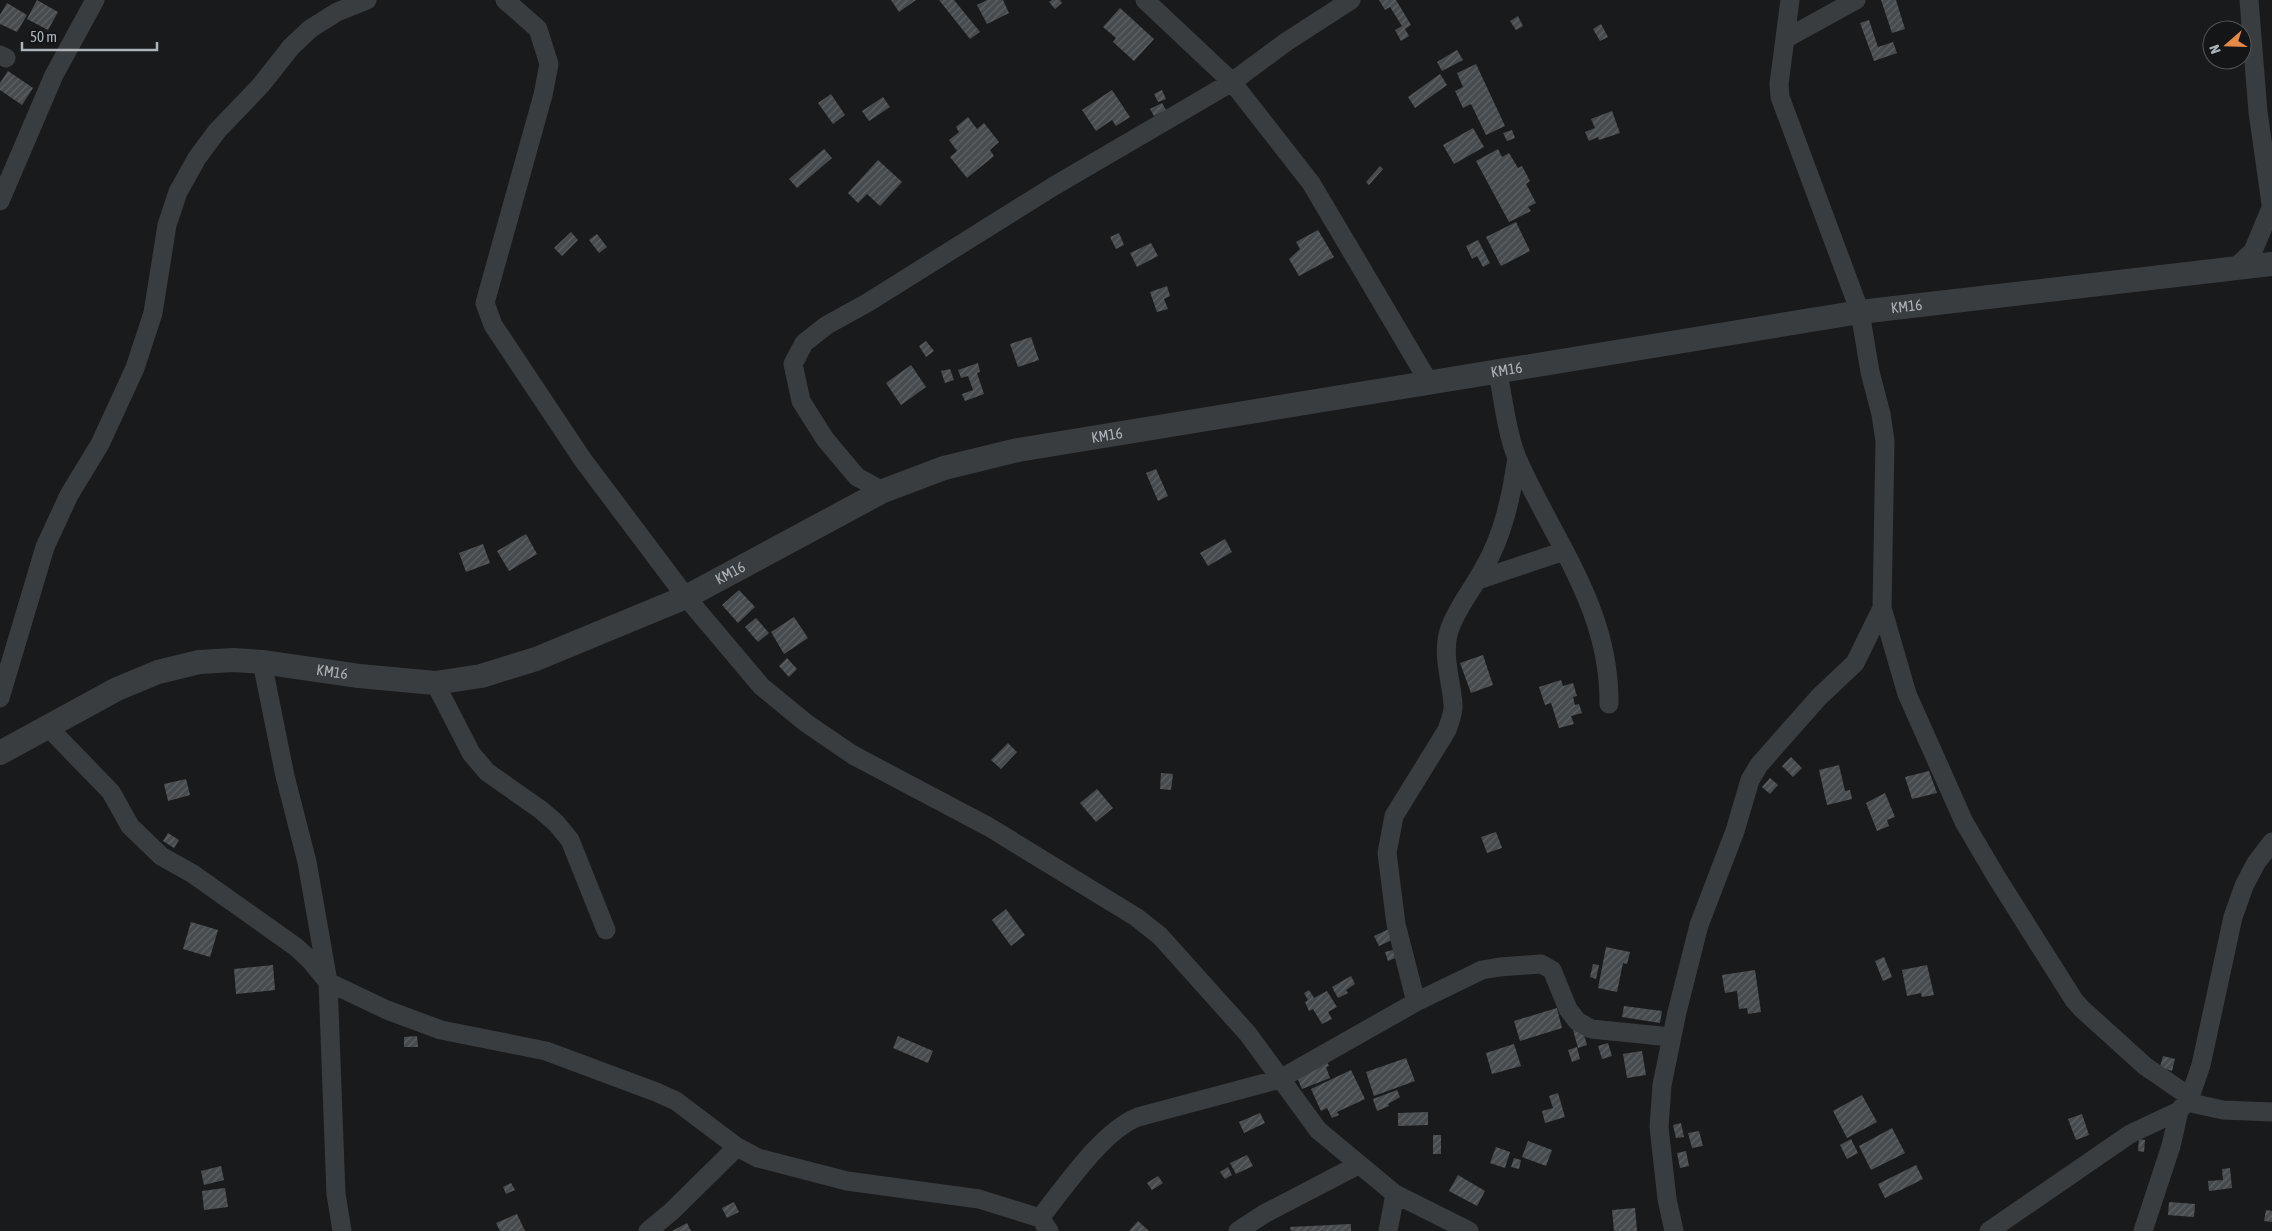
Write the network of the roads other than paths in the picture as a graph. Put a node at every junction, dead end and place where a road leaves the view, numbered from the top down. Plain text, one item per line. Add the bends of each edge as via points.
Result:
1 (95, 0) edge
2 (368, 0) edge
3 (505, 0) edge
4 (1145, 0) edge
5 (1351, 0) edge
6 (1790, 0) edge
7 (1856, 0) edge
8 (2249, 0) edge
9 (1786, 38) junction
10 (1232, 82) junction
11 (0, 201) edge
12 (2271, 210) edge
13 (2272, 264) edge
14 (2235, 268) junction
15 (1860, 312) junction
16 (1498, 373) junction
17 (1430, 384) junction
18 (1517, 458) junction
19 (883, 491) junction
20 (1564, 552) junction
21 (1478, 580) junction
22 (686, 597) junction
23 (1882, 608) junction
24 (262, 662) junction
25 (435, 683) junction
26 (0, 698) edge
27 (1609, 704) dead end
28 (47, 726) junction
29 (0, 753) edge
30 (2272, 842) edge
31 (606, 930) dead end
32 (328, 982) junction
33 (1416, 1002) junction
34 (1672, 1038) junction
35 (1280, 1079) junction
36 (2184, 1104) junction
37 (2272, 1112) edge
38 (737, 1147) junction
39 (1358, 1165) junction
40 (1395, 1194) junction
41 (1044, 1224) edge
42 (342, 1231) edge
43 (648, 1231) edge
44 (1238, 1231) edge
45 (1388, 1231) edge
46 (1469, 1231) edge
47 (1674, 1231) edge
48 (1989, 1231) edge
49 (2143, 1231) edge

1 - 11 street via 54,75
2 - 26 street via 337,12 310,29 291,47 261,85 217,131 178,192 167,225 153,313 135,368 100,444 69,495 45,547
3 - 22 street via 538,29 548,64 543,95 485,302 493,325 583,460
4 - 10 street
5 - 10 street
6 - 9 street
7 - 9 street
8 - 12 street via 2258,112
9 - 15 street via 1778,84 1780,97
10 - 17 street via 1311,183
10 - 19 street via 1054,186 867,304 827,325 804,343 793,364 802,401 825,439 856,477
12 - 14 street via 2253,251
13 - 14 street, KM16
14 - 15 street, KM16
15 - 16 street, KM16
15 - 23 street via 1885,441
16 - 17 street, KM16
16 - 18 street
17 - 19 street, KM16 via 1018,450 944,468
18 - 20 street
18 - 21 street via 1511,501 1496,544
19 - 22 street, KM16
20 - 21 street
20 - 27 street via 1586,594 1599,631 1609,675
21 - 33 street via 1450,628 1446,645 1453,705 1449,723 1394,816 1389,834 1387,853 1393,906
22 - 25 street, KM16 via 536,659 482,676
22 - 35 street via 761,686 806,723 853,755 989,827 1136,917 1160,936 1248,1034
23 - 34 street via 1855,663 1819,697 1759,765 1750,780 1735,831 1699,925
23 - 36 street via 1907,694 1964,822 1997,878 2082,1009
24 - 25 street, KM16
24 - 28 street, KM16 via 199,662 158,672 117,689
24 - 32 street via 285,776 307,862
25 - 31 street via 471,753 487,772 542,810 570,840
28 - 29 street, KM16
28 - 32 street via 111,792 130,826 155,850 296,947
30 - 36 street via 2244,886 2233,917 2201,1066
32 - 38 street via 414,1021 441,1030 546,1051 656,1092 676,1101
32 - 42 street via 336,1194
33 - 34 street via 1482,970 1541,964 1552,970 1577,1022 1591,1029
33 - 35 street
34 - 47 street via 1662,1085 1659,1127
35 - 39 street via 1318,1130
35 - 41 street via 1124,1122 1110,1134
36 - 37 street
36 - 48 street via 2130,1134
36 - 49 street
38 - 41 street via 758,1158 847,1181 978,1199
38 - 43 street
39 - 40 street
39 - 44 street via 1272,1209
40 - 45 street
40 - 46 street

